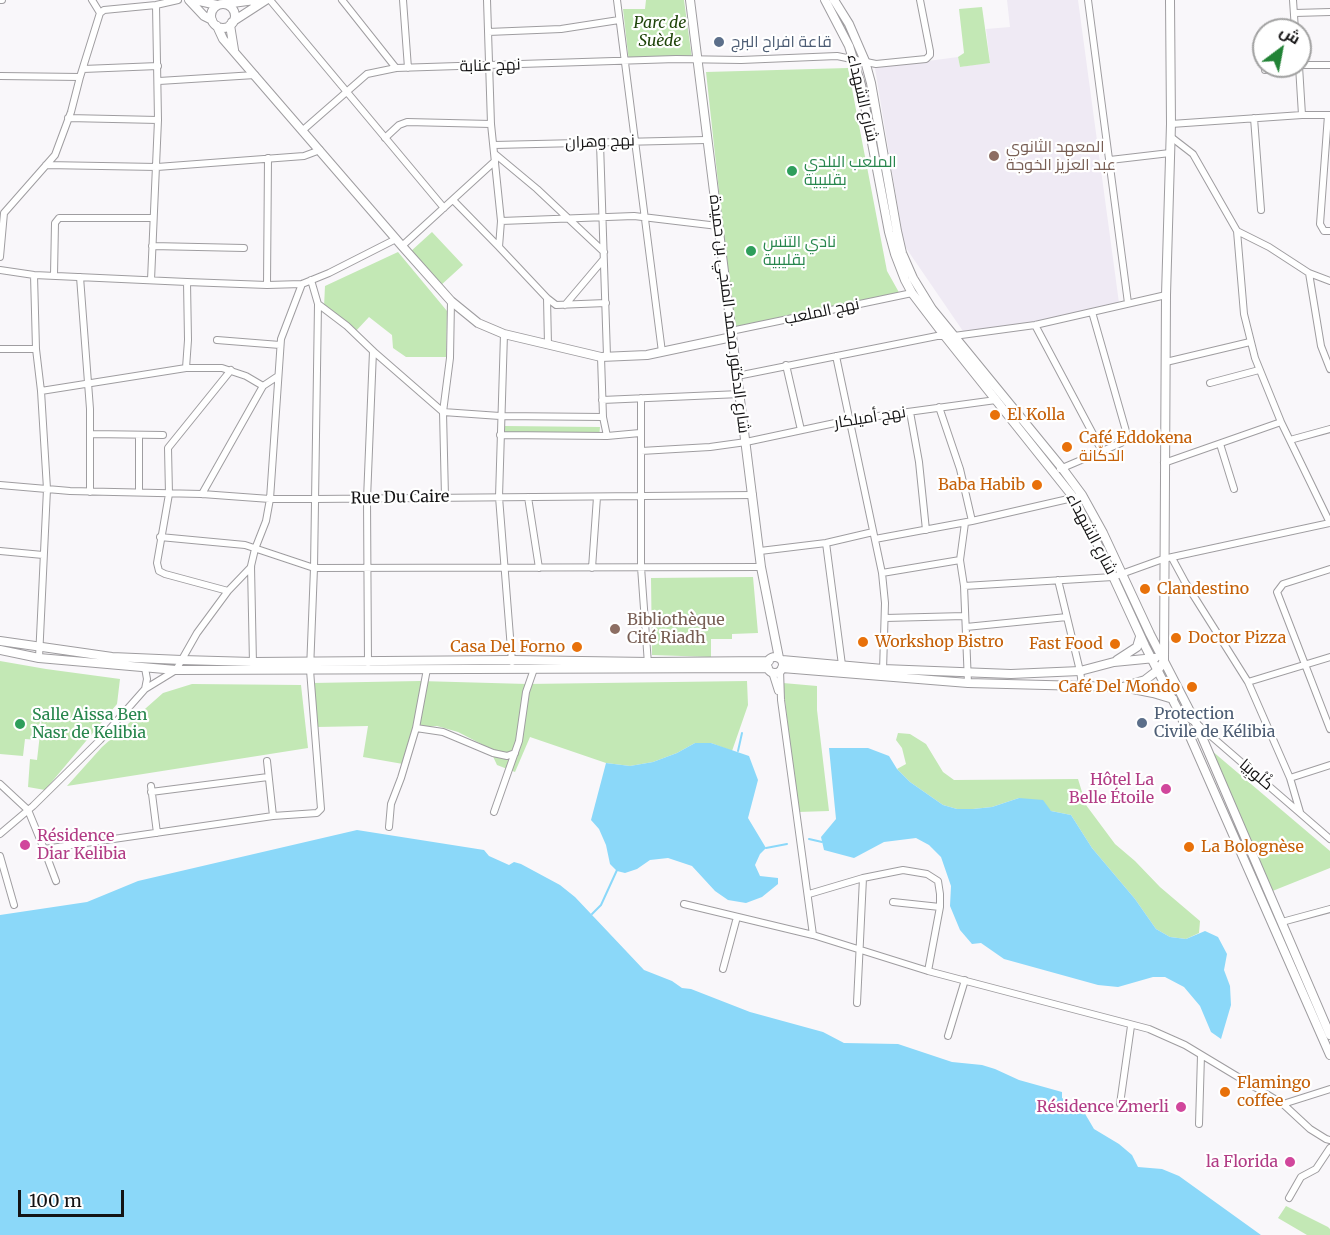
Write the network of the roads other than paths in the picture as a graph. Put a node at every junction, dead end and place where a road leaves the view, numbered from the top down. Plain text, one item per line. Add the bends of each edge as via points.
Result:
1 (92, 0) edge
2 (178, 0) edge
3 (189, 0) edge
4 (195, 0) edge
5 (255, 0) edge
6 (268, 0) edge
7 (343, 0) edge
8 (403, 0) edge
9 (487, 0) edge
10 (617, 0) edge
11 (690, 0) edge
12 (825, 0) edge
13 (834, 0) edge
14 (920, 0) edge
15 (1088, 0) edge
16 (1170, 0) edge
17 (1293, 0) edge
18 (156, 5) junction
19 (220, 5) junction
20 (1330, 12) edge
21 (100, 13) junction
22 (1295, 13) junction
23 (1295, 18) edge
24 (619, 20) junction
25 (214, 23) junction
26 (231, 24) junction
27 (488, 32) junction
28 (234, 50) junction
29 (854, 59) junction
30 (699, 60) junction
31 (865, 61) junction
32 (626, 62) junction
33 (1330, 65) edge
34 (158, 66) junction
35 (488, 66) junction
36 (1312, 66) edge
37 (396, 68) junction
38 (408, 68) junction
39 (83, 69) junction
40 (255, 75) junction
41 (0, 76) edge
42 (80, 77) junction
43 (1300, 78) edge
44 (159, 81) junction
45 (346, 91) junction
46 (1302, 115) junction
47 (1329, 115) edge
48 (68, 118) junction
49 (1254, 118) junction
50 (158, 120) junction
51 (491, 124) junction
52 (1171, 124) junction
53 (303, 130) junction
54 (1171, 137) junction
55 (385, 138) junction
56 (706, 140) junction
57 (636, 141) junction
58 (600, 142) junction
59 (494, 145) junction
60 (320, 150) junction
61 (1170, 153) junction
62 (495, 157) junction
63 (268, 158) junction
64 (1110, 160) junction
65 (46, 165) junction
66 (157, 167) junction
67 (453, 200) junction
68 (444, 208) junction
69 (1261, 210) dead end
70 (645, 217) junction
71 (153, 218) junction
72 (566, 218) junction
73 (603, 218) junction
74 (501, 221) junction
75 (718, 226) junction
76 (1237, 231) junction
77 (1330, 231) edge
78 (399, 243) junction
79 (152, 246) junction
80 (500, 247) junction
81 (244, 248) dead end
82 (603, 256) junction
83 (0, 257) edge
84 (902, 263) junction
85 (0, 270) edge
86 (1309, 273) junction
87 (34, 274) junction
88 (54, 275) junction
89 (80, 277) junction
90 (152, 280) junction
91 (311, 280) junction
92 (1330, 281) edge
93 (187, 282) junction
94 (302, 284) junction
95 (267, 285) junction
96 (912, 293) junction
97 (1166, 294) junction
98 (547, 298) junction
99 (451, 301) junction
100 (606, 303) junction
101 (1128, 303) junction
102 (318, 304) junction
103 (565, 305) junction
104 (1092, 312) junction
105 (1035, 325) junction
106 (504, 334) junction
107 (732, 334) junction
108 (944, 335) junction
109 (954, 336) junction
110 (217, 340) dead end
111 (1250, 342) junction
112 (280, 345) junction
113 (548, 345) junction
114 (36, 348) junction
115 (0, 349) edge
116 (373, 351) junction
117 (662, 352) junction
118 (836, 356) junction
119 (604, 357) junction
120 (1166, 362) junction
121 (786, 365) junction
122 (186, 368) junction
123 (1330, 369) edge
124 (231, 370) junction
125 (1259, 370) junction
126 (278, 376) junction
127 (737, 376) junction
128 (1210, 383) dead end
129 (88, 384) junction
130 (263, 386) junction
131 (41, 391) junction
132 (740, 394) junction
133 (641, 398) junction
134 (602, 400) junction
135 (996, 400) junction
136 (939, 407) junction
137 (443, 412) junction
138 (910, 412) junction
139 (500, 416) junction
140 (603, 417) junction
141 (849, 420) junction
142 (1281, 422) junction
143 (1330, 429) edge
144 (801, 430) junction
145 (640, 433) junction
146 (91, 434) junction
147 (139, 435) junction
148 (163, 435) dead end
149 (500, 435) junction
150 (607, 436) junction
151 (1290, 440) junction
152 (746, 442) junction
153 (1220, 444) junction
154 (641, 451) junction
155 (1102, 451) junction
156 (1164, 463) junction
157 (1058, 470) junction
158 (0, 485) edge
159 (47, 489) junction
160 (1234, 489) dead end
161 (90, 492) junction
162 (139, 492) junction
163 (169, 494) junction
164 (202, 494) junction
165 (753, 495) junction
166 (446, 497) junction
167 (499, 497) junction
168 (528, 497) junction
169 (597, 497) junction
170 (641, 497) junction
171 (1078, 497) junction
172 (270, 499) junction
173 (315, 499) junction
174 (367, 499) junction
175 (972, 521) junction
176 (965, 523) junction
177 (1330, 523) edge
178 (926, 530) junction
179 (874, 535) junction
180 (160, 537) junction
181 (826, 543) junction
182 (255, 549) junction
183 (760, 550) junction
184 (0, 551) edge
185 (43, 555) junction
186 (1168, 558) junction
187 (960, 560) junction
188 (251, 566) junction
189 (641, 567) junction
190 (761, 567) junction
191 (314, 568) junction
192 (504, 568) junction
193 (539, 568) junction
194 (592, 568) junction
195 (1330, 568) edge
196 (367, 569) junction
197 (882, 573) junction
198 (1118, 575) junction
199 (1058, 580) junction
200 (964, 586) junction
201 (228, 591) junction
202 (965, 616) junction
203 (1067, 617) junction
204 (885, 618) junction
205 (966, 627) junction
206 (1140, 636) junction
207 (0, 641) edge
208 (40, 648) junction
209 (0, 650) edge
210 (1330, 657) edge
211 (39, 658) junction
212 (1152, 659) junction
213 (1163, 659) junction
214 (182, 660) junction
215 (368, 660) junction
216 (311, 661) junction
217 (1114, 662) junction
218 (775, 664) junction
219 (512, 665) junction
220 (648, 665) junction
221 (842, 665) junction
222 (1305, 665) junction
223 (253, 667) junction
224 (145, 668) junction
225 (427, 669) junction
226 (534, 669) junction
227 (176, 670) junction
228 (310, 670) junction
229 (1158, 670) junction
230 (368, 671) junction
231 (1080, 671) junction
232 (883, 673) junction
233 (969, 678) junction
234 (1248, 682) junction
235 (1082, 685) junction
236 (1123, 687) junction
237 (145, 689) junction
238 (1173, 699) junction
239 (1180, 714) junction
240 (1196, 723) junction
241 (416, 728) junction
242 (1330, 729) edge
243 (515, 753) junction
244 (267, 761) dead end
245 (1330, 765) edge
246 (268, 777) junction
247 (1290, 777) junction
248 (0, 784) edge
249 (28, 810) junction
250 (494, 812) dead end
251 (1300, 812) junction
252 (273, 816) junction
253 (389, 828) dead end
254 (157, 833) junction
255 (0, 834) edge
256 (1330, 838) edge
257 (44, 849) junction
258 (0, 856) edge
259 (863, 878) junction
260 (56, 881) dead end
261 (808, 894) junction
262 (893, 902) dead end
263 (684, 904) dead end
264 (14, 905) dead end
265 (939, 907) junction
266 (1330, 909) edge
267 (737, 916) junction
268 (1282, 922) junction
269 (813, 935) junction
270 (860, 950) junction
271 (723, 969) dead end
272 (928, 971) junction
273 (965, 980) junction
274 (857, 1003) dead end
275 (1131, 1026) junction
276 (1330, 1035) edge
277 (948, 1036) dead end
278 (1329, 1051) edge
279 (1201, 1055) junction
280 (1330, 1089) edge
281 (1120, 1104) dead end
282 (1283, 1104) junction
283 (1199, 1124) dead end
284 (1330, 1140) edge
285 (1330, 1148) edge
286 (1288, 1198) dead end

1 - 21 street
2 - 18 street
3 - 25 street
4 - 19 street
5 - 19 street
6 - 26 street
6 - 45 street
7 - 37 street
8 - 38 street
9 - 27 street
10 - 24 street
11 - 30 street, شارع الدكتور محمد المنجي بن حميدة
12 - 29 street, شارع الشهداء
13 - 31 street, شارع الشهداء
14 - 31 street, نهج عنابة via 928,57 884,64
15 - 64 street
16 - 52 street
17 - 22 street
18 - 21 street via 104,9
18 - 34 street
19 - 25 street via 212,12
19 - 26 street via 233,10
20 - 22 street
21 - 39 street
22 - 23 street
24 - 27 street via 561,29
24 - 32 street
25 - 26 street via 224,27
25 - 28 street
26 - 28 street
27 - 35 street
28 - 40 street
29 - 30 street, نهج عنابة via 837,56
29 - 31 street, نهج عنابة
29 - 84 street, شارع الشهداء via 889,232
30 - 32 street, نهج عنابة
30 - 56 street, شارع الدكتور محمد المنجي بن حميدة
31 - 84 street, شارع الشهداء
32 - 35 street, نهج عنابة
32 - 57 street
33 - 36 street
34 - 39 street
34 - 44 street
35 - 38 street, نهج عنابة
35 - 51 street
37 - 38 street, نهج عنابة
37 - 45 street, نهج عنابة via 367,74
39 - 42 street
40 - 44 street
40 - 53 street
41 - 42 street
42 - 48 street
43 - 46 street
44 - 50 street
45 - 53 street, نهج عنابة
45 - 55 street
46 - 47 street
46 - 49 street
47 - 77 street via 1320,224 1324,231
48 - 50 street
48 - 65 street via 55,155
49 - 52 street
49 - 69 street
50 - 66 street
51 - 55 street via 407,122
51 - 59 street
52 - 54 street
53 - 60 street
54 - 61 street
54 - 76 street via 1193,154
55 - 68 street
56 - 57 street, نهج وهران
56 - 75 street, شارع الدكتور محمد المنجي بن حميدة
57 - 58 street, نهج وهران
57 - 70 street
58 - 59 street, نهج وهران
58 - 73 street
59 - 62 street
60 - 63 street via 304,156
60 - 78 street
61 - 64 street
61 - 97 street
62 - 67 street
62 - 72 street via 537,189
62 - 74 street
63 - 66 street
63 - 95 street
64 - 101 street
65 - 66 street
65 - 83 street via 4,213
66 - 71 street
67 - 68 street
67 - 80 street
68 - 78 street
70 - 73 street
70 - 75 street
70 - 117 street
71 - 79 street
71 - 88 street via 61,217 55,224
72 - 73 street
72 - 74 street
72 - 82 street
73 - 82 street
74 - 80 street
75 - 107 street, شارع الدكتور محمد المنجي بن حميدة
76 - 86 street
76 - 111 street
78 - 91 street
78 - 99 street
79 - 81 street
79 - 90 street
80 - 98 street
82 - 100 street
82 - 103 street
84 - 96 street, شارع الشهداء
84 - 109 street, شارع الشهداء
85 - 87 street
86 - 92 street
86 - 123 street via 1321,346
87 - 88 street
87 - 114 street
88 - 89 street
89 - 90 street
89 - 129 street
90 - 93 street
91 - 94 street
91 - 102 street
93 - 95 street
93 - 122 street
94 - 95 street
94 - 112 street
96 - 107 street, نهج الملعب
96 - 108 street, شارع الشهداء
97 - 101 street
97 - 120 street
98 - 103 street via 556,305
98 - 113 street
99 - 106 street via 478,323
99 - 137 street via 450,358
100 - 103 street
100 - 119 street
101 - 104 street
102 - 116 street
102 - 173 street
104 - 105 street
104 - 155 street via 1126,431 1124,440
105 - 109 street
105 - 155 street
106 - 113 street
106 - 139 street
107 - 117 street
107 - 127 street, شارع الدكتور محمد المنجي بن حميدة
108 - 109 street
108 - 118 street
108 - 135 street, شارع الشهداء
109 - 157 street, شارع الشهداء
110 - 112 street
111 - 120 street
111 - 125 street
112 - 126 street
113 - 119 street
114 - 115 street
114 - 131 street
116 - 137 street
116 - 174 street
117 - 119 street
118 - 121 street
118 - 141 street
119 - 134 street
120 - 156 street
121 - 127 street
121 - 144 street
122 - 124 street
122 - 129 street
124 - 130 street
124 - 163 street via 168,448
125 - 128 street
125 - 142 street
126 - 130 street
126 - 172 street
127 - 132 street, شارع الدكتور محمد المنجي بن حميدة
129 - 131 street
129 - 146 street
130 - 164 street
131 - 159 street
132 - 133 street
132 - 152 street, شارع الدكتور محمد المنجي بن حميدة
133 - 134 street
133 - 145 street
134 - 140 street
135 - 136 street, نهج أميلكار
135 - 157 street, شارع الشهداء
136 - 138 street, نهج أميلكار
136 - 175 street
137 - 139 street
137 - 166 street
138 - 141 street, نهج أميلكار
138 - 178 street
139 - 140 street
139 - 149 street
140 - 150 street
141 - 144 street, نهج أميلكار
141 - 179 street
142 - 151 street
142 - 153 street
143 - 151 street
144 - 152 street, نهج أميلكار
145 - 150 street
145 - 154 street
146 - 147 street
146 - 161 street
147 - 148 street
147 - 162 street
149 - 150 street
149 - 167 street
151 - 177 street
152 - 154 street, نهج أميلكار
152 - 165 street, شارع الدكتور محمد المنجي بن حميدة
153 - 156 street
153 - 160 street
154 - 170 street
155 - 157 street
156 - 186 street
157 - 171 street, شارع الشهداء
158 - 159 street, Rue Du Caire
159 - 161 street, Rue Du Caire
159 - 185 street
161 - 162 street, Rue Du Caire
162 - 163 street, Rue Du Caire
163 - 164 street, Rue Du Caire
163 - 180 street
164 - 172 street, Rue Du Caire
165 - 170 street, Rue Du Caire
165 - 183 street, شارع الدكتور محمد المنجي بن حميدة
166 - 167 street, Rue Du Caire
166 - 174 street, Rue Du Caire
167 - 168 street, Rue Du Caire
167 - 192 street
168 - 169 street, Rue Du Caire
168 - 193 street
169 - 170 street, Rue Du Caire
169 - 194 street
170 - 189 street
171 - 175 street
171 - 198 street, شارع الشهداء via 1103,533
172 - 173 street, Rue Du Caire
172 - 182 street
173 - 174 street, Rue Du Caire
173 - 191 street
174 - 196 street
175 - 176 street
176 - 178 street
176 - 187 street
177 - 186 street
178 - 179 street
179 - 181 street
179 - 197 street
180 - 182 street via 236,543
180 - 201 street via 159,571
181 - 183 street
181 - 221 street
182 - 188 street
182 - 191 street
183 - 190 street, شارع الدكتور محمد المنجي بن حميدة
184 - 185 street
185 - 208 street
186 - 198 street
186 - 213 street
186 - 234 street
187 - 197 street
187 - 200 street
188 - 201 street
188 - 223 street
189 - 190 street
189 - 194 street
189 - 220 street
190 - 218 street, شارع الدكتور محمد المنجي بن حميدة
191 - 196 street
191 - 216 street
192 - 193 street
192 - 196 street
192 - 219 street
193 - 194 street
195 - 222 street via 1283,584 1277,592
196 - 215 street
197 - 204 street
198 - 199 street
198 - 206 street, شارع الشهداء
198 - 213 street, شارع الشهداء
199 - 200 street
199 - 203 street
200 - 202 street
201 - 214 street
202 - 204 street
202 - 205 street
203 - 205 street
203 - 231 street
204 - 232 street
205 - 233 street
206 - 212 street, شارع الشهداء
206 - 217 street via 1137,647
207 - 208 street
208 - 211 street
208 - 214 street
209 - 211 street
210 - 222 street
211 - 224 street
212 - 213 street
212 - 217 street
212 - 229 street, شارع الشهداء
213 - 229 street
213 - 240 street, شارع الشهداء
214 - 223 street
214 - 227 street
215 - 216 street
215 - 219 street
215 - 230 street
216 - 223 street
216 - 228 street
217 - 231 street
218 - 220 street
218 - 221 street
218 - 232 street
218 - 261 street
219 - 220 street
219 - 225 street
219 - 226 street
220 - 226 street
221 - 232 street
222 - 234 street
222 - 242 street
223 - 227 street
223 - 228 street
224 - 227 street
224 - 237 street
225 - 230 street
225 - 241 street
226 - 243 street
227 - 237 street
228 - 230 street
228 - 252 street via 322,806 317,813
229 - 236 street
229 - 238 street, شارع الشهداء
231 - 233 street
231 - 235 street
232 - 233 street
233 - 235 street
234 - 247 street
235 - 236 street
236 - 238 street
237 - 249 street via 100,740
238 - 239 street, شارع الشهداء
239 - 240 street, كْلُوبِيَا
239 - 278 street, شارع الشهداء
240 - 251 street, كْلُوبِيَا
240 - 268 street, شارع الشهداء
241 - 243 street via 443,732 493,753
241 - 253 street via 391,804
243 - 250 street
244 - 246 street
245 - 247 street
246 - 252 street
246 - 254 street via 151,789
247 - 251 street
248 - 249 street
249 - 255 street
249 - 257 street
251 - 256 street, كْلُوبِيَا
252 - 254 street
254 - 257 street
257 - 260 street
258 - 264 street
259 - 261 street
259 - 265 street via 903,870 927,874 938,881
259 - 270 street
261 - 269 street
262 - 265 street
263 - 267 street
265 - 272 street
266 - 268 street
267 - 269 street
267 - 271 street
268 - 276 street, شارع الشهداء
269 - 270 street
270 - 272 street
270 - 274 street
272 - 273 street
273 - 275 street
273 - 277 street
275 - 279 street via 1173,1038
275 - 281 street
279 - 282 street
279 - 283 street
280 - 282 street
282 - 284 street via 1310,1129
285 - 286 street via 1316,1169 1301,1177

